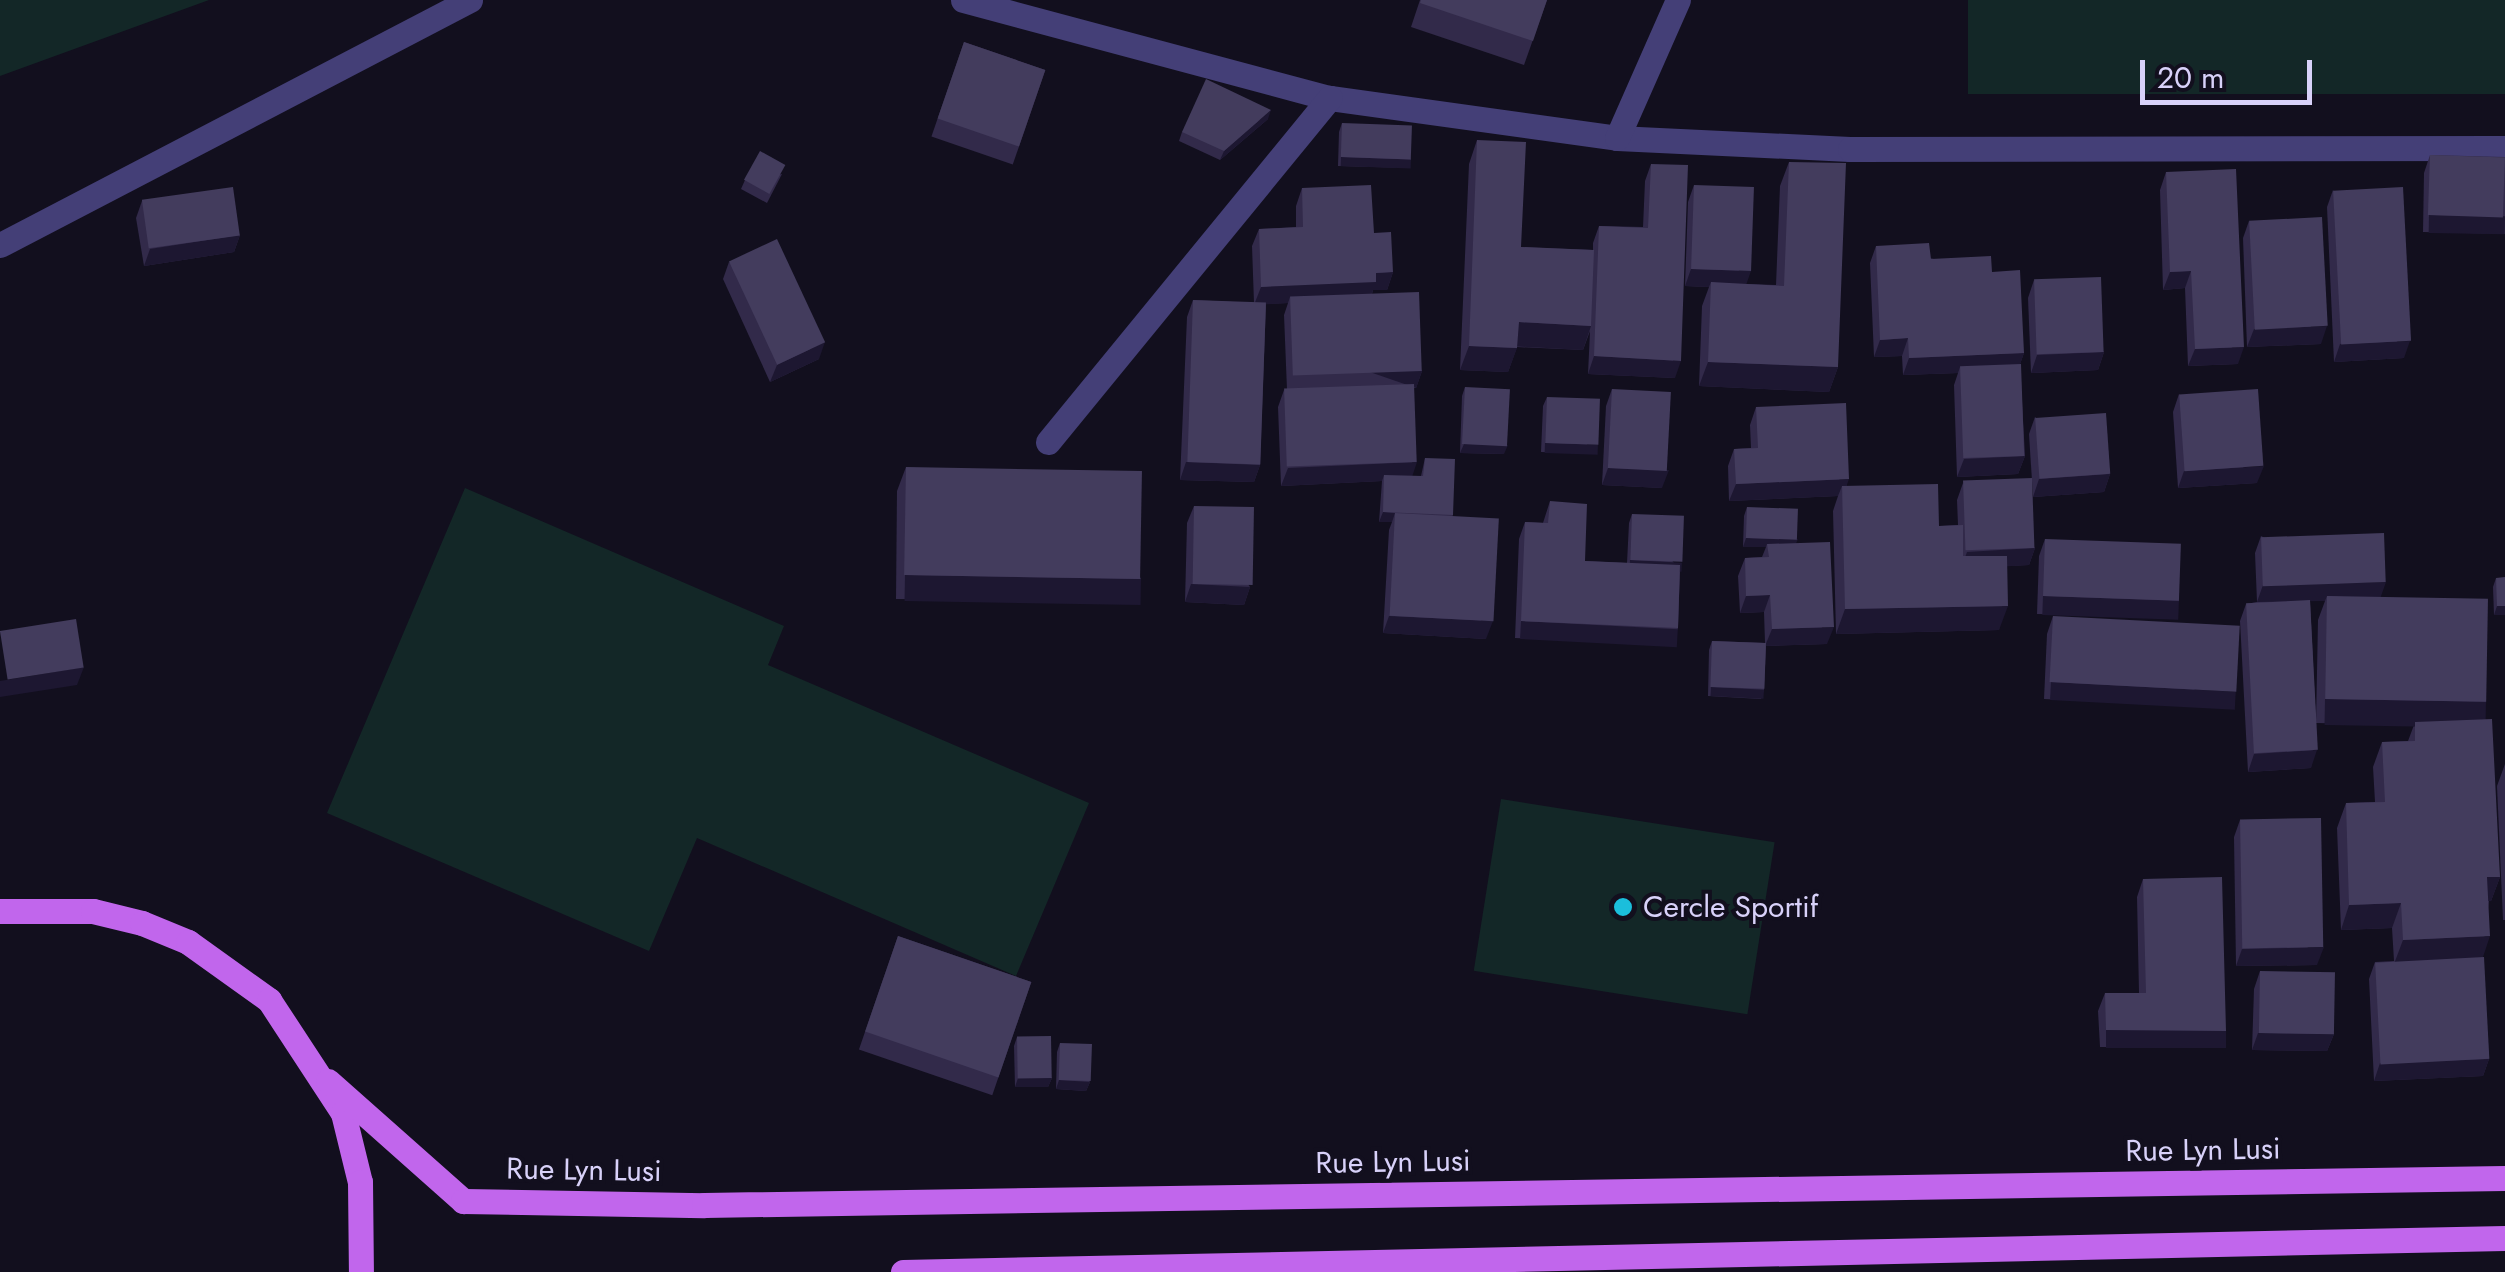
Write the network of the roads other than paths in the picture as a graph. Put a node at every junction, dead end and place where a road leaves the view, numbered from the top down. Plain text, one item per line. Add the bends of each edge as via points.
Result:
1 (470, 0) edge
2 (963, 0) edge
3 (1678, 0) edge
4 (1330, 98) junction
5 (1617, 138) junction
6 (2505, 148) edge
7 (0, 246) edge
8 (1048, 442) dead end
9 (0, 912) edge
10 (328, 1081) junction
11 (2505, 1178) edge
12 (2505, 1238) edge
13 (361, 1272) edge
14 (904, 1272) edge

1 - 7 street
2 - 4 street
3 - 5 street
4 - 5 street
4 - 8 street
5 - 6 street via 1850,149
9 - 10 main road via 93,911 188,942 269,1000
10 - 11 main road, Rue Lyn Lusi via 463,1201
10 - 13 main road via 360,1182
12 - 14 main road

